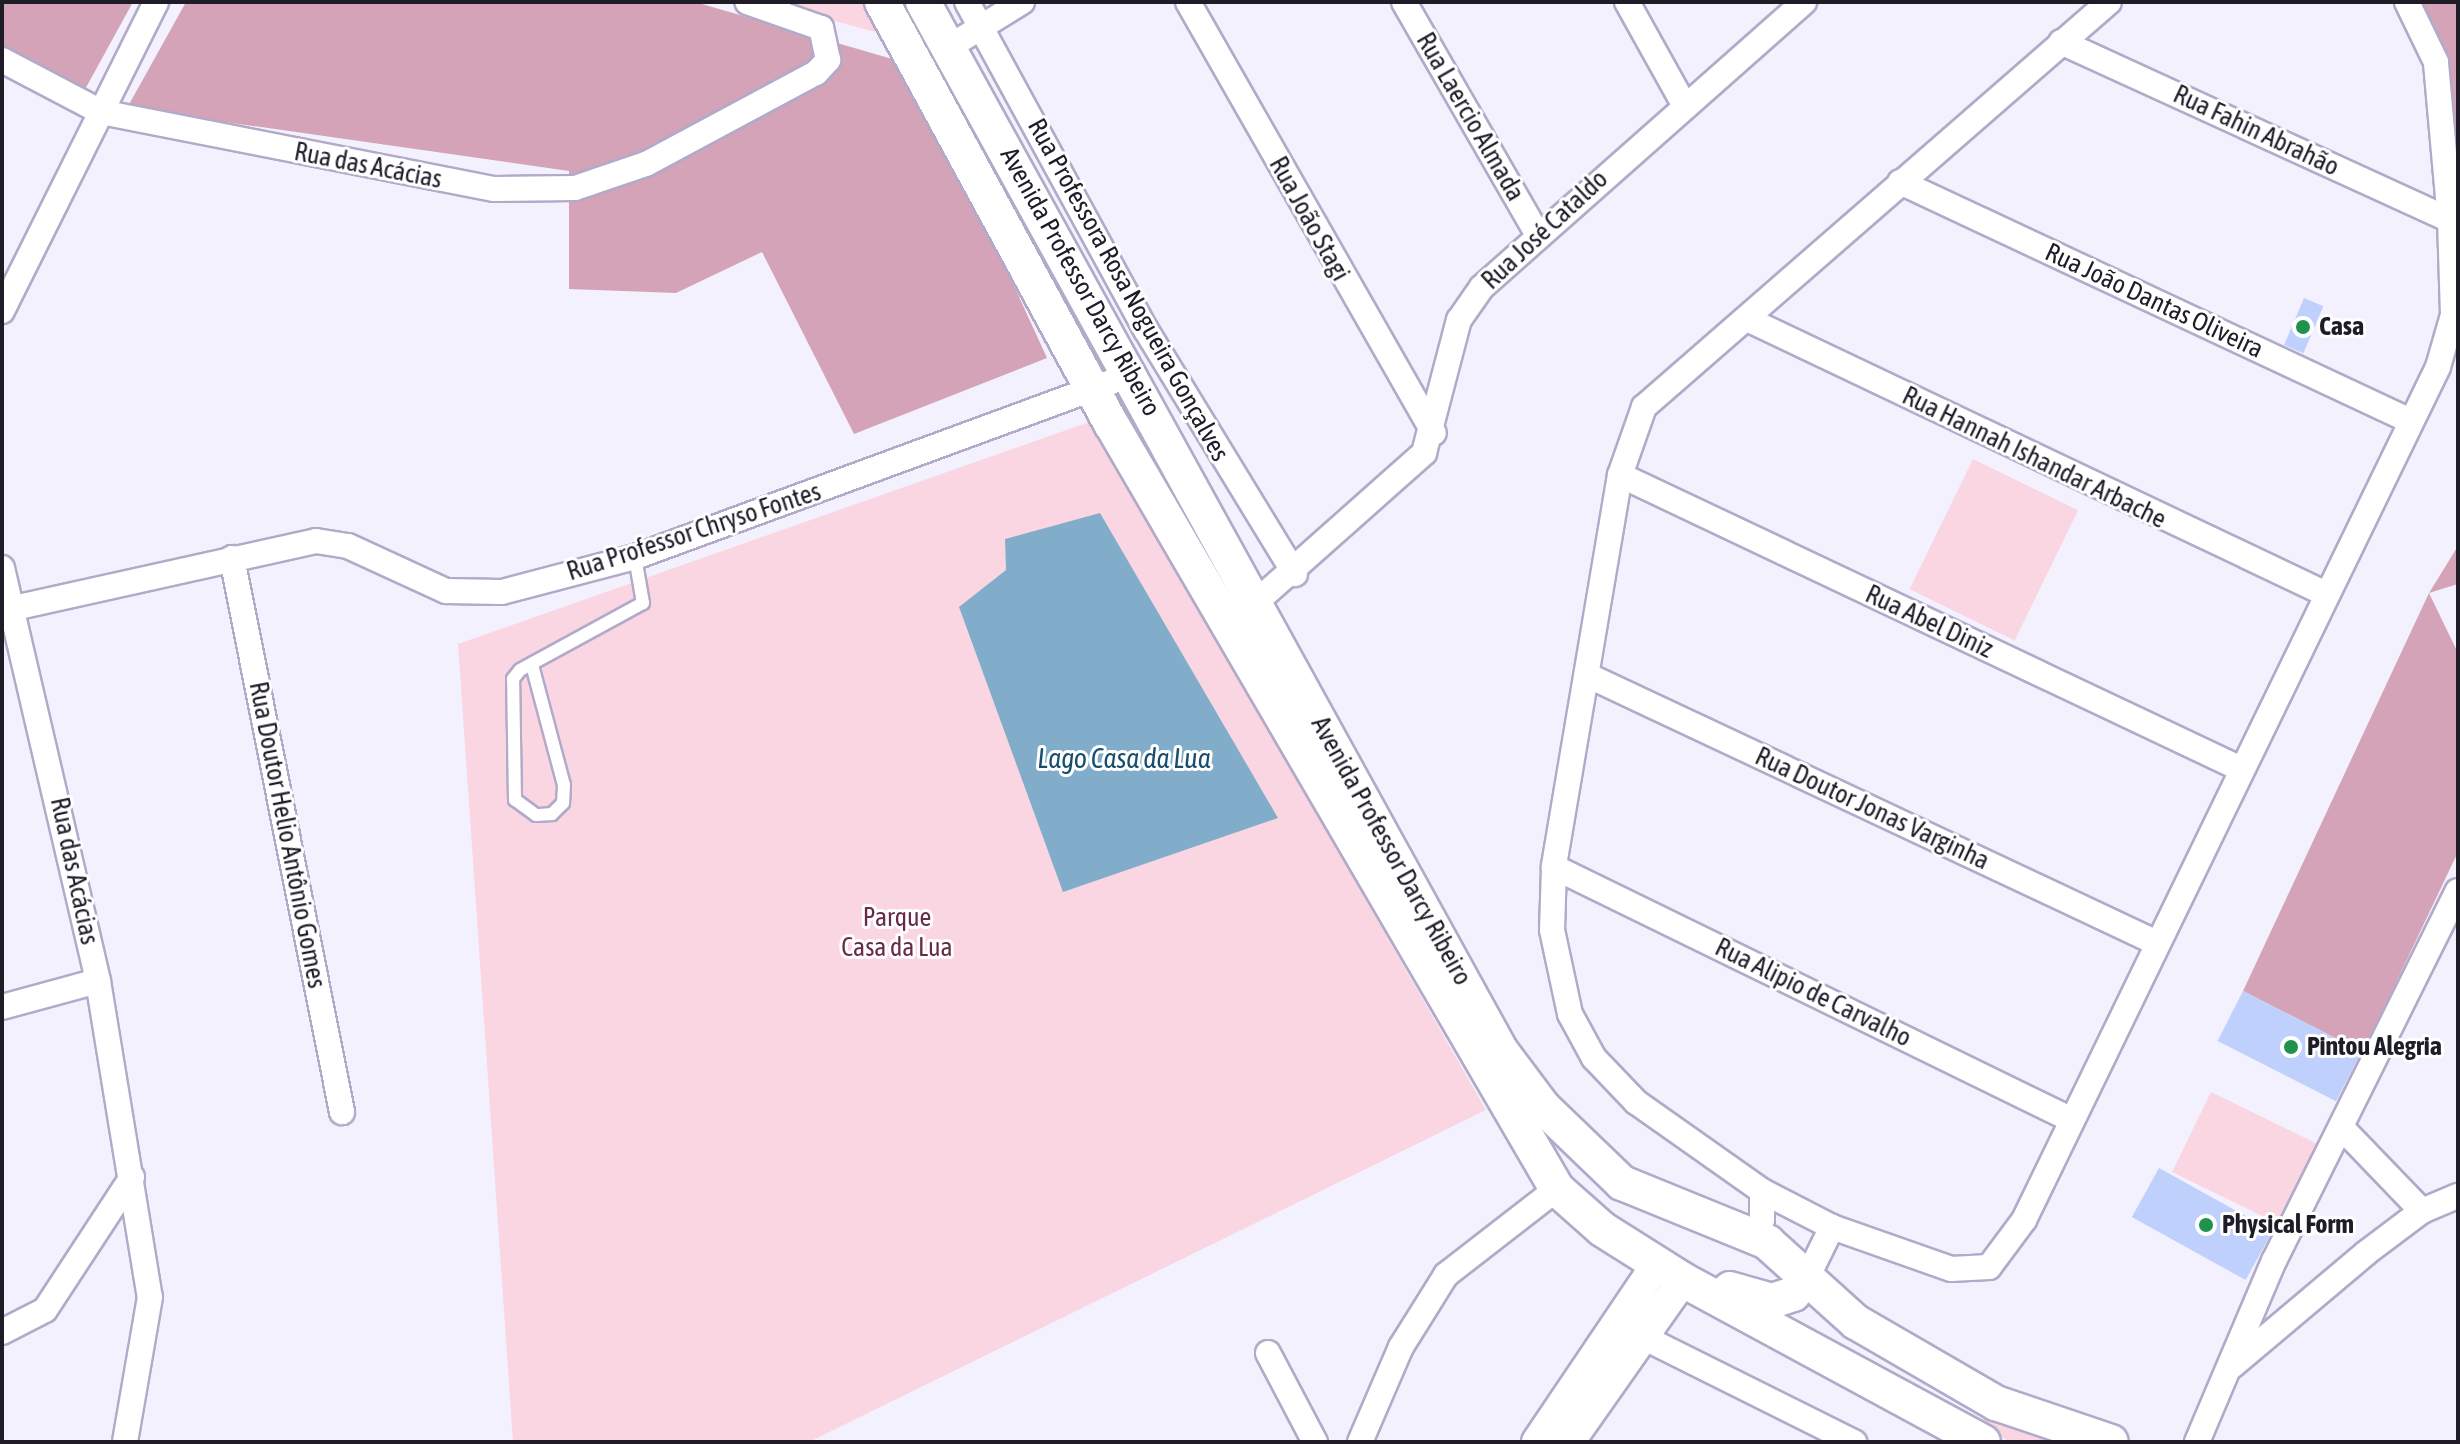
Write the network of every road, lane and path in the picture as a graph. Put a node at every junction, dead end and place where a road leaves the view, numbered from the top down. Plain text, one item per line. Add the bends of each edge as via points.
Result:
1 (156, 2) edge
2 (747, 2) edge
3 (882, 2) edge
4 (923, 2) edge
5 (967, 2) edge
6 (1022, 2) edge
7 (1188, 2) edge
8 (1404, 2) edge
9 (1627, 2) edge
10 (1804, 2) edge
11 (2109, 2) edge
12 (2407, 2) edge
13 (981, 27) junction
14 (2061, 42) junction
15 (949, 47) junction
16 (2, 60) edge
17 (1685, 106) junction
18 (101, 112) junction
19 (1900, 182) junction
20 (2450, 220) junction
21 (1536, 232) junction
22 (2, 311) edge
23 (1747, 319) junction
24 (1133, 374) junction
25 (1095, 390) junction
26 (2408, 420) junction
27 (1434, 433) junction
28 (1620, 475) junction
29 (635, 557) junction
30 (232, 558) junction
31 (2, 568) edge
32 (1295, 574) junction
33 (2324, 593) junction
34 (1255, 603) junction
35 (14, 608) junction
36 (532, 665) junction
37 (1587, 675) junction
38 (2239, 768) junction
39 (1554, 867) junction
40 (2458, 891) edge
41 (2157, 943) junction
42 (98, 981) junction
43 (2, 1007) edge
44 (342, 1112) dead end
45 (2072, 1120) junction
46 (2343, 1129) junction
47 (132, 1177) junction
48 (1622, 1183) junction
49 (1557, 1189) junction
50 (1762, 1191) junction
51 (2458, 1196) edge
52 (2422, 1211) junction
53 (1689, 1215) junction
54 (1832, 1227) junction
55 (1753, 1235) junction
56 (1679, 1277) junction
57 (1807, 1278) junction
58 (1628, 1330) junction
59 (2, 1332) edge
60 (1268, 1353) dead end
61 (2224, 1373) junction
62 (125, 1442) edge
63 (1315, 1442) edge
64 (1360, 1442) edge
65 (1537, 1442) edge
66 (1569, 1442) edge
67 (1854, 1442) edge
68 (1983, 1442) edge
69 (2111, 1442) edge
70 (2197, 1442) edge

1 - 18 street
2 - 18 street, Rua das Acácias via 821,28 828,60 646,164 575,188 494,189
3 - 25 main road, Avenida Professor Darcy Ribeiro
4 - 15 main road, Avenida Professor Darcy Ribeiro
5 - 13 street, Rua Professora Rosa Nogueira Gonçalves
6 - 13 street
7 - 27 street, Rua João Stagi
8 - 21 street, Rua Laercio Almada
9 - 17 street
10 - 17 street, Rua José Cataldo
11 - 14 street
12 - 20 street via 2436,62
13 - 15 street
13 - 32 street, Rua Professora Rosa Nogueira Gonçalves via 1146,330
14 - 19 street
14 - 20 street, Rua Fahin Abrahão
15 - 24 main road, Avenida Professor Darcy Ribeiro
16 - 18 street, Rua das Acácias
17 - 21 street, Rua José Cataldo
18 - 22 street
19 - 23 street
19 - 26 street, Rua João Dantas Oliveira
20 - 26 street via 2453,315 2438,367
21 - 27 street, Rua José Cataldo via 1464,308
23 - 28 street via 1662,384 1644,407
23 - 33 street, Rua Hannah Ishandar Arbache
24 - 25 street, Rua Professor Chryso Fontes
24 - 34 main road, Avenida Professor Darcy Ribeiro
25 - 29 street, Rua Professor Chryso Fontes
25 - 49 main road, Avenida Professor Darcy Ribeiro via 1470,1050
26 - 33 street
27 - 32 street, Rua José Cataldo via 1407,472
28 - 37 street
28 - 38 street, Rua Abel Diniz
29 - 30 street, Rua Professor Chryso Fontes via 473,594 446,591 348,546 316,541
29 - 36 lane via 643,603
30 - 35 street, Rua Professor Chryso Fontes
30 - 44 street, Rua Doutor Helio Antônio Gomes
31 - 35 street, Rua das Acácias
32 - 34 street, Rua José Cataldo
33 - 38 street
34 - 48 main road, Avenida Professor Darcy Ribeiro via 1501,1051 1583,1150
35 - 42 street, Rua das Acácias
36 - 36 lane via 513,679 515,800 536,815 552,814 563,803 564,785
37 - 39 street
37 - 41 street, Rua Doutor Jonas Varginha
38 - 41 street
39 - 45 street, Rua Alipio de Carvalho
39 - 50 street via 1557,975 1594,1058 1636,1102
40 - 46 street
41 - 45 street
42 - 43 street
42 - 47 street, Rua das Acácias
45 - 54 street via 2024,1220 1989,1267 1951,1269
46 - 52 street
46 - 61 street
47 - 59 street via 45,1310
47 - 62 street, Rua das Acácias via 150,1297
48 - 49 main road
48 - 53 main road, Avenida Professor Darcy Ribeiro
49 - 56 main road, Avenida Professor Darcy Ribeiro
49 - 64 street via 1446,1275 1401,1347
50 - 54 street
50 - 55 street via 1762,1220
51 - 52 street
52 - 61 street via 2306,1298
53 - 55 main road, Avenida Professor Darcy Ribeiro
53 - 56 main road via 1667,1230
54 - 57 street
55 - 57 main road, Avenida Professor Darcy Ribeiro
56 - 57 main road via 1772,1301 1793,1294
56 - 58 street
56 - 68 main road, Avenida Professor Darcy Ribeiro
57 - 69 main road, Avenida Professor Darcy Ribeiro via 1856,1322 1996,1403
58 - 65 street
58 - 66 street
58 - 67 street
60 - 63 street
61 - 70 street

